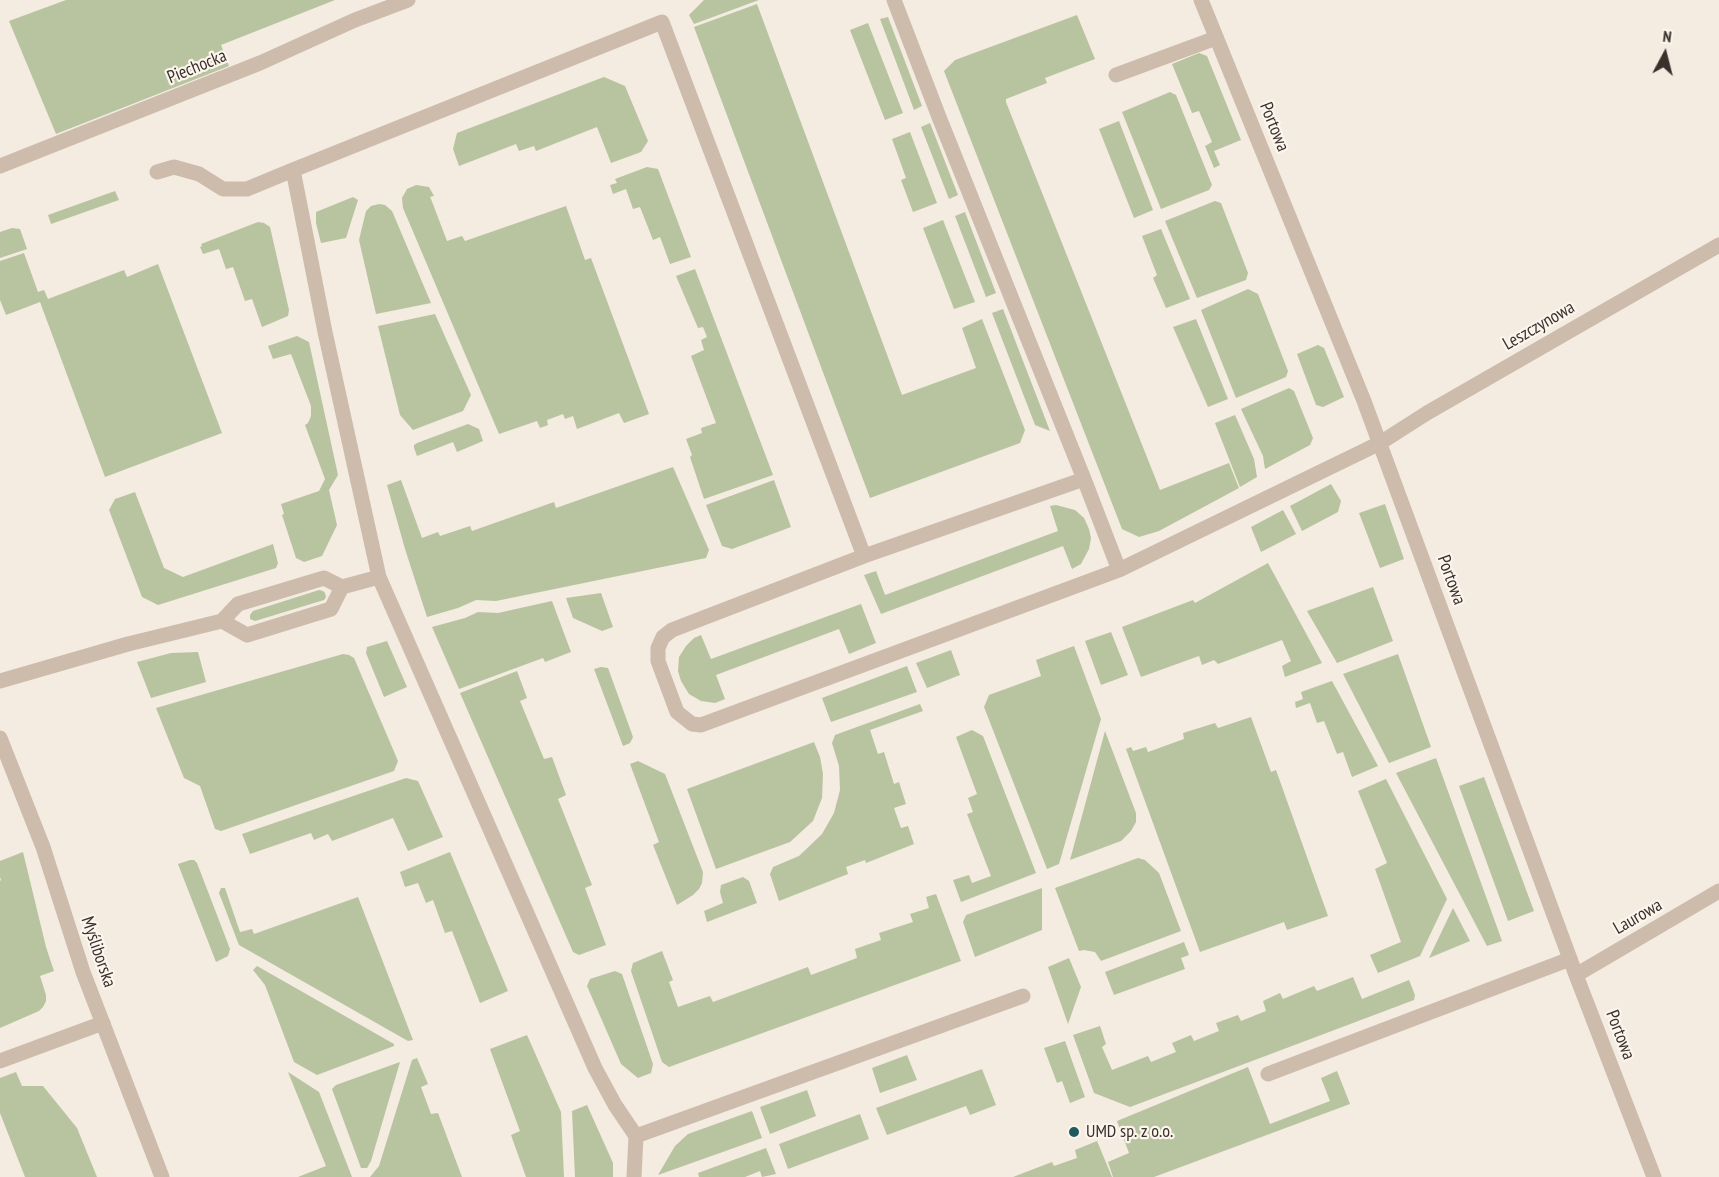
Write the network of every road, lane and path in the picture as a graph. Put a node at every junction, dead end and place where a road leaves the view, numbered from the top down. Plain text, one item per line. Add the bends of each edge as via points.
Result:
1 (408, 0) edge
2 (894, 0) edge
3 (1201, 0) edge
4 (1216, 38) junction
5 (1116, 75) dead end
6 (0, 166) edge
7 (293, 170) junction
8 (156, 172) dead end
9 (1719, 245) edge
10 (1380, 443) junction
11 (1084, 479) junction
12 (864, 556) junction
13 (1119, 570) junction
14 (379, 577) junction
15 (342, 587) junction
16 (222, 621) junction
17 (0, 681) edge
18 (0, 738) edge
19 (1719, 891) edge
20 (1570, 959) junction
21 (1576, 975) junction
22 (1023, 996) dead end
23 (102, 1023) junction
24 (0, 1061) edge
25 (1268, 1074) dead end
26 (636, 1136) junction
27 (162, 1177) edge
28 (634, 1177) edge
29 (1654, 1177) edge

1 - 6 street, Piechocka
2 - 11 street
3 - 4 street, Portowa
4 - 5 street
4 - 10 street, Portowa
7 - 8 street via 247,189 223,189 199,174 174,167
7 - 12 street via 662,22
7 - 14 street
9 - 10 street, Leszczynowa
10 - 13 street, Leszczynowa
10 - 20 street, Portowa
11 - 12 street
11 - 13 street
12 - 13 street, Leszczynowa via 672,630 663,637 658,661 677,712 700,725
14 - 15 street
14 - 26 street via 595,1068
15 - 16 street via 324,578 238,604
15 - 16 street via 331,609 247,635
16 - 17 street
18 - 23 street, Myśliborska via 43,847
19 - 21 street, Laurowa
20 - 21 street, Portowa
20 - 25 street
21 - 29 street, Portowa
22 - 26 street
23 - 24 street
23 - 27 street, Myśliborska
26 - 28 street

